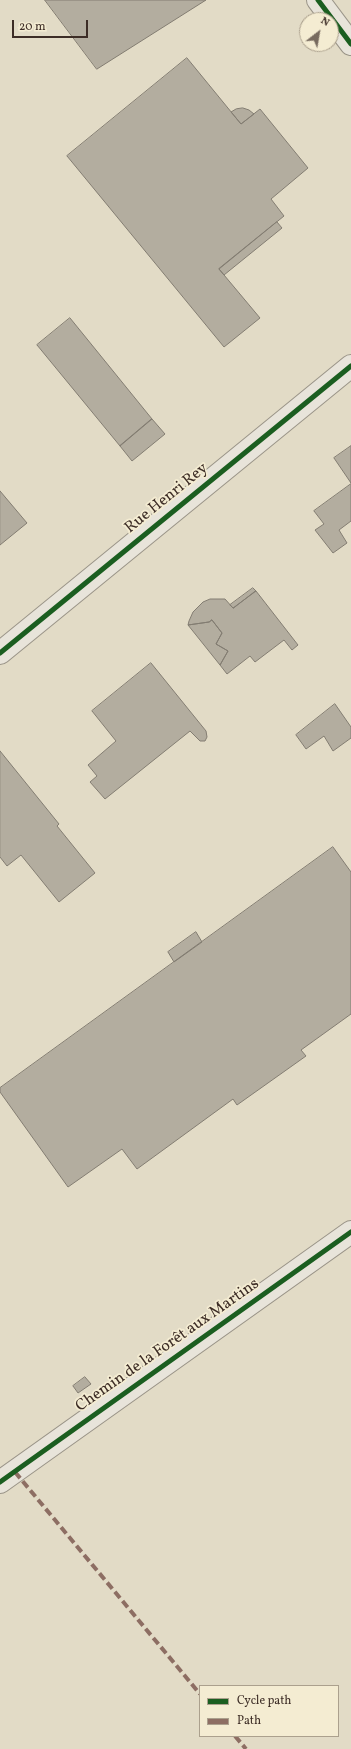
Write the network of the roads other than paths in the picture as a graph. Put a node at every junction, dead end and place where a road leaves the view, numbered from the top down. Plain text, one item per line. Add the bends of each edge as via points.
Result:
1 (318, 0) edge
2 (351, 44) edge
3 (351, 366) edge
4 (0, 653) edge
5 (351, 1232) edge
6 (0, 1482) edge

1 - 2 street
3 - 4 street, Rue Henri Rey
5 - 6 street, Chemin de la Forêt aux Martins

